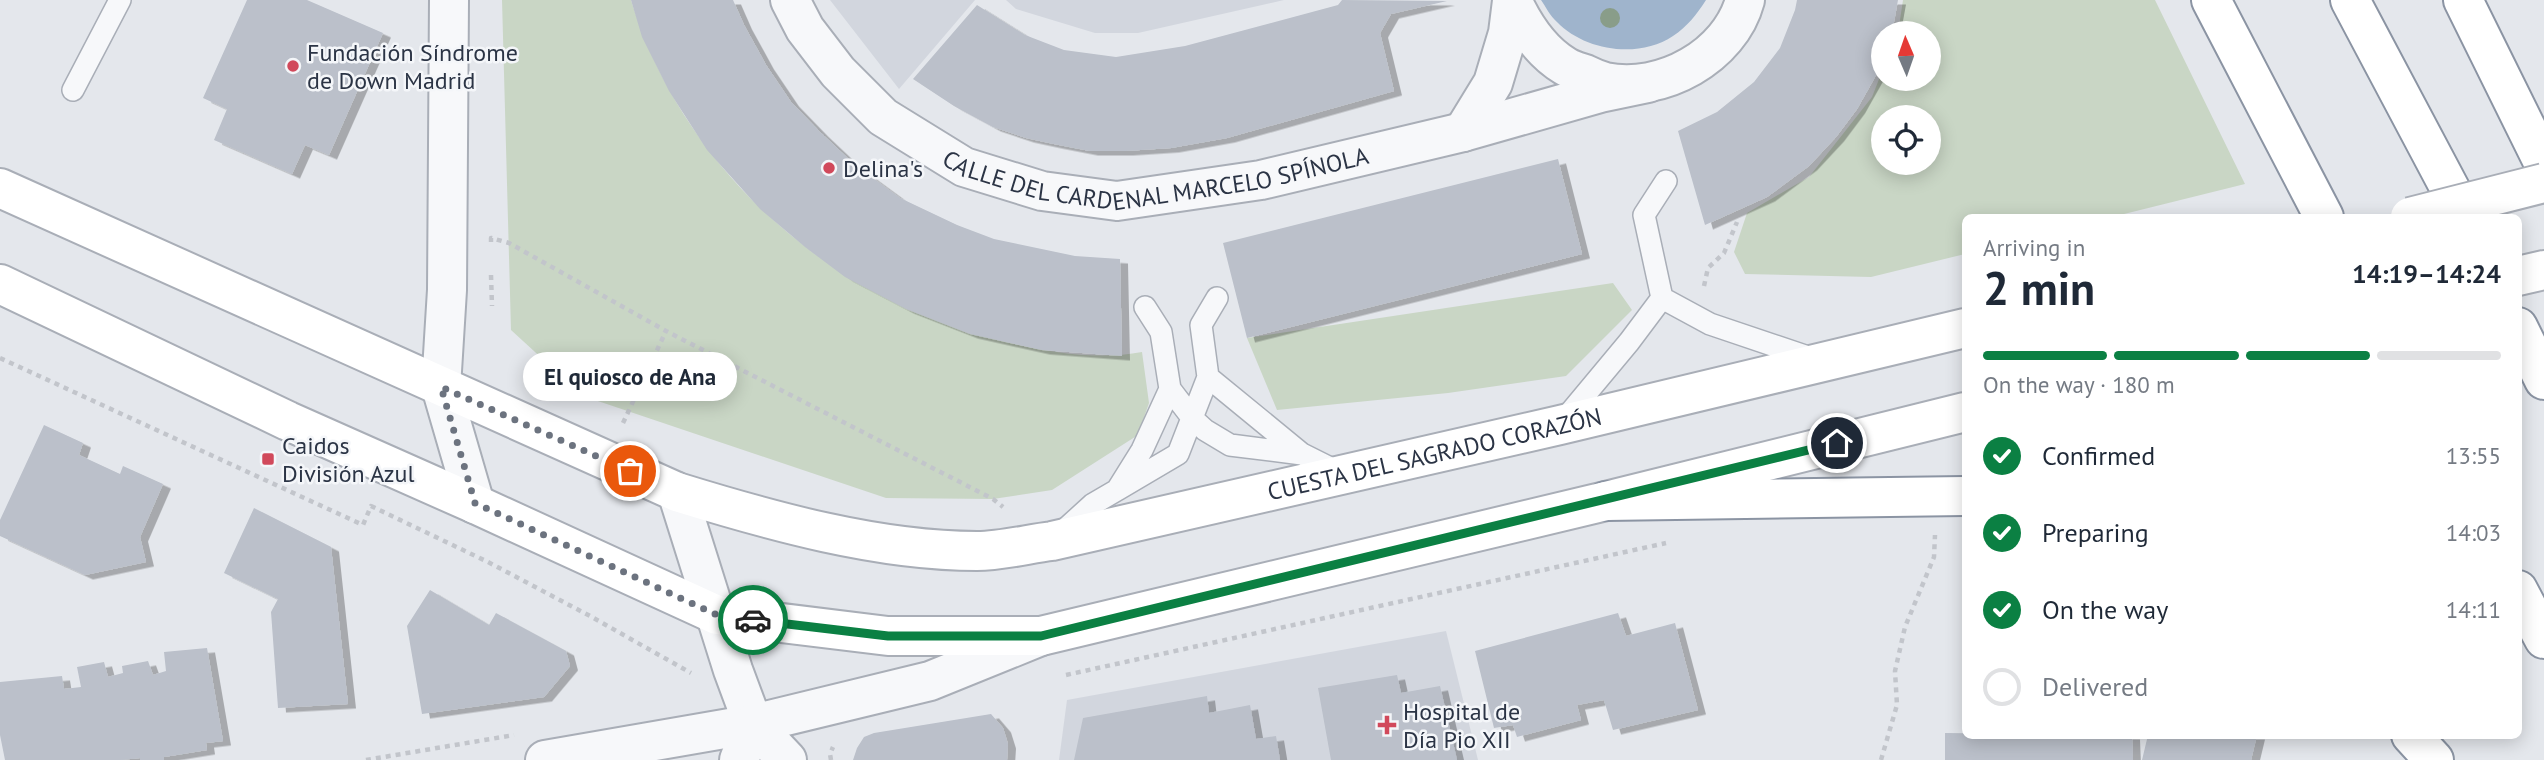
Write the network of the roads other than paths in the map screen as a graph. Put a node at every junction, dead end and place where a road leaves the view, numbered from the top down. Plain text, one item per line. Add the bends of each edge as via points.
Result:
1 (120, 0) edge
2 (449, 0) edge
3 (790, 0) edge
4 (1745, 0) edge
5 (2211, 0) edge
6 (2350, 0) edge
7 (2463, 0) edge
8 (1512, 1) edge
9 (1648, 83) junction
10 (73, 90) dead end
11 (1463, 132) junction
12 (2544, 164) edge
13 (1665, 181) dead end
14 (2544, 183) edge
15 (0, 188) edge
16 (2322, 214) edge
17 (2422, 214) edge
18 (2463, 214) edge
19 (2544, 270) edge
20 (2522, 275) edge
21 (0, 284) edge
22 (1217, 298) dead end
23 (1662, 298) junction
24 (1145, 307) dead end
25 (1962, 329) edge
26 (2522, 335) edge
27 (1825, 363) junction
28 (1208, 377) junction
29 (2544, 380) edge
30 (441, 387) junction
31 (1170, 389) junction
32 (1962, 413) edge
33 (1193, 419) junction
34 (1560, 425) junction
35 (1302, 454) junction
36 (1343, 475) junction
37 (1117, 490) junction
38 (677, 492) junction
39 (1962, 496) edge
40 (1606, 501) junction
41 (475, 503) junction
42 (1052, 541) junction
43 (2522, 598) edge
44 (717, 615) junction
45 (1041, 636) junction
46 (2544, 639) edge
47 (752, 724) junction
48 (2416, 739) edge
49 (545, 760) edge
50 (739, 760) edge
51 (787, 760) edge
52 (2434, 760) edge

1 - 10 lane
2 - 30 street via 447,290
3 - 11 street, CALLE DEL CARDENAL MARCELO SPÍNOLA via 805,29 838,72 883,117 964,167 1042,191 1117,201 1261,180
4 - 9 street, CALLE DEL CARDENAL MARCELO SPÍNOLA via 1742,13 1719,46 1687,70
5 - 16 main road
6 - 18 main road
7 - 12 main road
8 - 9 street, CALLE DEL CARDENAL MARCELO SPÍNOLA via 1533,39 1566,67 1606,82
8 - 11 street, CALLE DEL CARDENAL MARCELO SPÍNOLA via 1493,83
9 - 11 street, CALLE DEL CARDENAL MARCELO SPÍNOLA
13 - 23 lane via 1644,215
14 - 17 main road, bridge
15 - 30 main road, CUESTA DEL SAGRADO CORAZÓN
19 - 20 main road
21 - 41 main road via 288,421
22 - 28 lane via 1201,325
23 - 27 lane via 1710,324
23 - 34 lane
24 - 31 lane via 1161,332
25 - 27 main road, CUESTA DEL SAGRADO CORAZÓN
26 - 29 main road
27 - 34 main road, CUESTA DEL SAGRADO CORAZÓN
28 - 33 lane
28 - 35 lane
30 - 38 main road, CUESTA DEL SAGRADO CORAZÓN
30 - 41 street
31 - 33 lane
31 - 37 lane via 1142,450
32 - 40 main road
33 - 35 lane via 1230,444
33 - 37 lane via 1178,454
34 - 36 main road, CUESTA DEL SAGRADO CORAZÓN
35 - 36 lane
36 - 42 main road, CUESTA DEL SAGRADO CORAZÓN
37 - 42 lane via 1093,503
38 - 42 main road, CUESTA DEL SAGRADO CORAZÓN via 759,517 900,546 979,551
38 - 44 street
39 - 40 main road
40 - 45 main road
41 - 44 main road
43 - 46 main road
44 - 45 main road via 888,636
44 - 47 street
45 - 47 street via 930,681
47 - 49 street
47 - 50 street
47 - 51 street
48 - 52 main road

